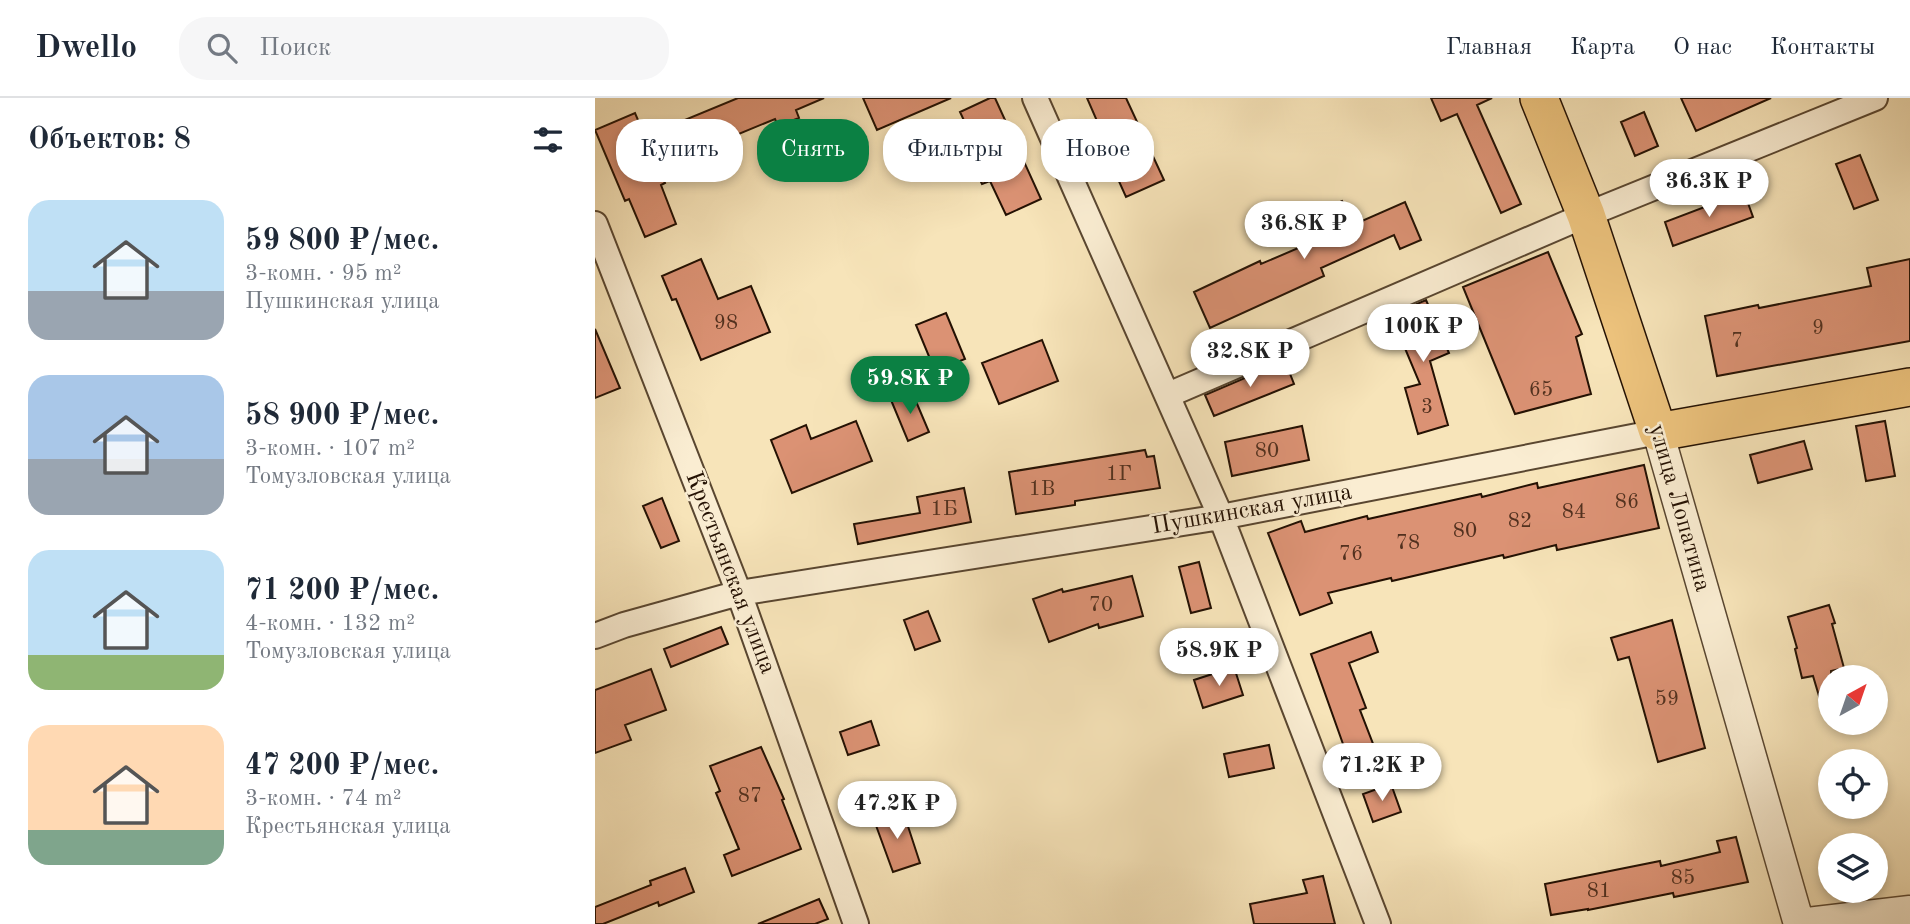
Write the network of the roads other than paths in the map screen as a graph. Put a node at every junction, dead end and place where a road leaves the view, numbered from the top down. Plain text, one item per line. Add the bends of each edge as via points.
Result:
1 (1035, 98) edge
2 (1539, 98) edge
3 (1875, 98) edge
4 (1586, 215) junction
5 (595, 224) edge
6 (1910, 387) edge
7 (1168, 395) junction
8 (1658, 432) junction
9 (1221, 517) junction
10 (739, 593) junction
11 (595, 636) edge
12 (1910, 911) edge
13 (856, 924) edge
14 (1378, 924) edge
15 (1798, 924) edge

1 - 7 street
2 - 4 main road, улица Лопатина
3 - 4 street
4 - 7 street
4 - 8 main road, улица Лопатина
5 - 10 street, Крестьянская улица
6 - 8 main road, Пушкинская улица
7 - 9 street
8 - 9 street, Пушкинская улица
8 - 15 street, улица Лопатина
9 - 10 street, Пушкинская улица
9 - 14 street
10 - 11 street, Пушкинская улица
10 - 13 street, Крестьянская улица
12 - 15 street

